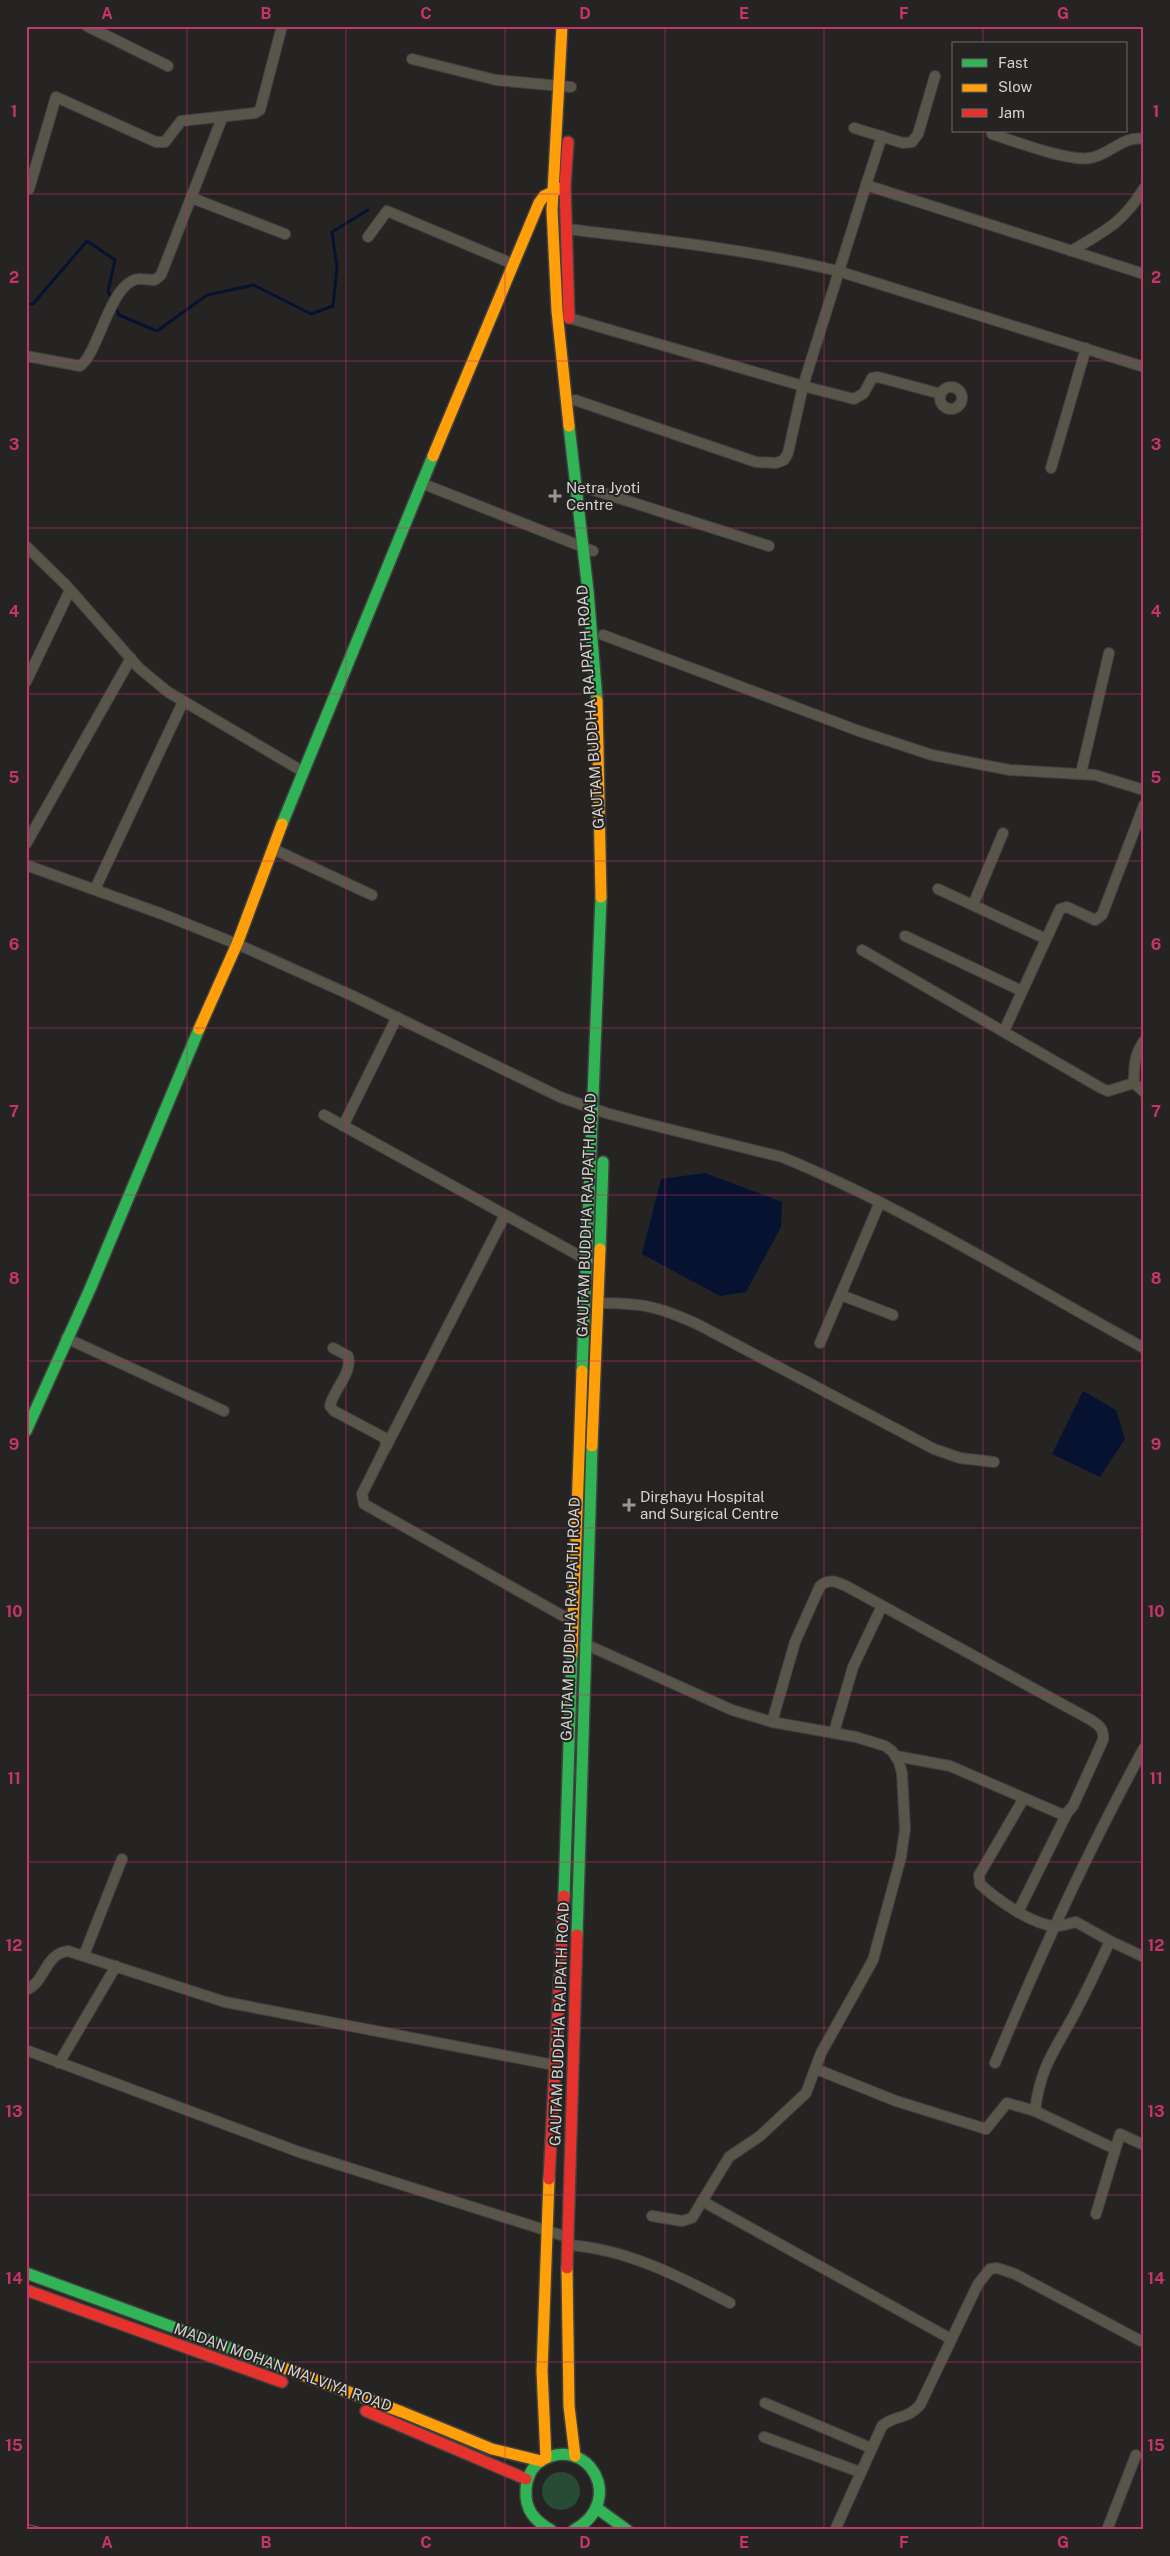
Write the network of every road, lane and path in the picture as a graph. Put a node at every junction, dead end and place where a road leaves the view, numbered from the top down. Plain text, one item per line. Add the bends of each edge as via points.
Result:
1 (87, 26) edge
2 (282, 26) edge
3 (562, 26) edge
4 (573, 26) edge
5 (412, 59) dead end
6 (572, 61) dead end
7 (168, 66) dead end
8 (935, 76) dead end
9 (568, 87) junction
10 (222, 118) junction
11 (569, 126) dead end
12 (854, 128) dead end
13 (992, 134) dead end
14 (882, 136) junction
15 (1144, 139) edge
16 (866, 185) junction
17 (565, 186) junction
18 (26, 187) edge
19 (1144, 188) edge
20 (551, 193) junction
21 (192, 198) junction
22 (567, 229) junction
23 (285, 234) dead end
24 (368, 237) dead end
25 (1071, 251) junction
26 (513, 264) junction
27 (838, 271) junction
28 (1144, 274) edge
29 (569, 318) junction
30 (1086, 348) junction
31 (26, 356) edge
32 (1144, 367) edge
33 (803, 386) junction
34 (941, 394) dead end
35 (575, 400) junction
36 (1051, 468) dead end
37 (421, 483) junction
38 (588, 488) junction
39 (26, 546) edge
40 (769, 546) dead end
41 (588, 549) junction
42 (70, 590) junction
43 (603, 634) junction
44 (1109, 653) dead end
45 (131, 658) junction
46 (26, 682) edge
47 (183, 702) junction
48 (610, 739) dead end
49 (302, 771) junction
50 (1080, 773) junction
51 (1144, 790) edge
52 (1144, 805) edge
53 (1004, 833) dead end
54 (26, 844) edge
55 (273, 849) junction
56 (26, 866) edge
57 (612, 870) dead end
58 (95, 889) junction
59 (938, 889) dead end
60 (372, 895) dead end
61 (973, 905) junction
62 (905, 936) dead end
63 (1046, 939) junction
64 (237, 944) junction
65 (862, 950) dead end
66 (1022, 991) junction
67 (397, 1017) junction
68 (1004, 1031) junction
69 (1144, 1041) edge
70 (607, 1056) dead end
71 (1134, 1083) junction
72 (1144, 1092) edge
73 (603, 1112) junction
74 (324, 1115) dead end
75 (343, 1126) junction
76 (604, 1151) dead end
77 (880, 1202) junction
78 (505, 1215) junction
79 (586, 1259) junction
80 (598, 1266) junction
81 (840, 1295) junction
82 (596, 1303) junction
83 (893, 1315) dead end
84 (66, 1338) junction
85 (820, 1343) dead end
86 (333, 1348) dead end
87 (1144, 1348) edge
88 (224, 1411) dead end
89 (26, 1431) edge
90 (385, 1448) junction
91 (994, 1462) dead end
92 (882, 1606) junction
93 (572, 1621) junction
94 (585, 1644) junction
95 (772, 1722) junction
96 (834, 1732) junction
97 (1144, 1748) edge
98 (896, 1756) junction
99 (1024, 1798) junction
100 (1067, 1813) junction
101 (122, 1859) dead end
102 (1018, 1912) junction
103 (1054, 1927) junction
104 (1110, 1941) junction
105 (84, 1955) junction
106 (1144, 1957) edge
107 (116, 1966) junction
108 (28, 1991) edge
109 (26, 2050) edge
110 (59, 2063) junction
111 (996, 2063) dead end
112 (555, 2066) junction
113 (572, 2067) junction
114 (816, 2070) junction
115 (1035, 2111) junction
116 (1144, 2145) edge
117 (1115, 2149) junction
118 (702, 2201) junction
119 (1096, 2214) dead end
120 (652, 2216) dead end
121 (546, 2231) junction
122 (566, 2241) junction
123 (26, 2273) edge
124 (26, 2290) edge
125 (730, 2303) dead end
126 (951, 2339) junction
127 (1141, 2341) dead end
128 (291, 2385) dead end
129 (764, 2403) dead end
130 (355, 2407) dead end
131 (764, 2436) dead end
132 (871, 2448) junction
133 (1136, 2455) dead end
134 (575, 2456) junction
135 (544, 2459) junction
136 (860, 2472) junction
137 (526, 2479) junction
138 (598, 2509) junction
139 (534, 2524) edge
140 (577, 2529) edge
141 (551, 2530) edge
142 (593, 2530) edge
143 (627, 2530) edge
144 (835, 2530) edge
145 (1107, 2530) edge

1 - 7 street
2 - 10 street via 260,110
3 - 9 main road
4 - 6 main road
5 - 9 street via 496,80
8 - 14 street via 916,138 904,143
9 - 20 main road
10 - 18 street via 181,121 162,143 56,98 29,188
10 - 21 street
11 - 17 main road, GAUTAM BUDDHA RAJPATH ROAD
12 - 14 street
13 - 15 street via 1074,158 1090,158 1126,140
14 - 16 street
16 - 25 street
16 - 27 street
17 - 20 main road
17 - 22 main road, GAUTAM BUDDHA RAJPATH ROAD
19 - 25 street via 1127,214
20 - 26 main road via 539,203
20 - 41 main road via 564,392
21 - 23 street
21 - 31 street via 161,275 155,280 131,281 110,310 80,366
22 - 27 street via 763,255
22 - 29 main road, GAUTAM BUDDHA RAJPATH ROAD
24 - 26 street via 387,211
25 - 28 street
26 - 37 main road
27 - 30 street
27 - 33 street
29 - 33 street
29 - 35 main road, GAUTAM BUDDHA RAJPATH ROAD
30 - 32 street
30 - 36 street
33 - 34 street via 854,399 864,392 872,378 878,377
33 - 35 street via 788,453 784,460 776,463 756,462
35 - 38 main road, GAUTAM BUDDHA RAJPATH ROAD
37 - 41 street
37 - 49 main road
38 - 40 street
38 - 41 main road, GAUTAM BUDDHA RAJPATH ROAD
39 - 42 street
41 - 43 main road, GAUTAM BUDDHA RAJPATH ROAD
41 - 73 main road via 602,817
42 - 45 street
42 - 46 street
43 - 48 main road, GAUTAM BUDDHA RAJPATH ROAD
43 - 50 street via 859,731 932,755 1010,770
44 - 50 street
45 - 47 street
45 - 54 street
47 - 49 street
47 - 58 street
49 - 55 main road
50 - 51 street
52 - 63 street via 1100,918 1095,920 1062,907
53 - 61 street
55 - 60 street
55 - 64 main road
56 - 58 street
57 - 70 main road
58 - 64 street
59 - 61 street
61 - 63 street
62 - 66 street
63 - 66 street
64 - 67 street
64 - 84 main road via 176,1079 90,1289
65 - 68 street
66 - 68 street
67 - 73 street via 560,1097
67 - 75 street
68 - 71 street via 1101,1088 1108,1090
69 - 71 street via 1136,1052
71 - 72 street
73 - 77 street via 782,1157
73 - 79 main road
74 - 75 street
75 - 78 street
76 - 80 main road, GAUTAM BUDDHA RAJPATH ROAD
77 - 81 street
77 - 87 street
78 - 79 street
78 - 90 street
79 - 80 street
79 - 93 main road
80 - 82 main road, GAUTAM BUDDHA RAJPATH ROAD
81 - 83 street
81 - 85 street
82 - 91 street via 630,1303 666,1310 934,1449 960,1458
82 - 94 main road, GAUTAM BUDDHA RAJPATH ROAD
84 - 88 street
84 - 89 main road
86 - 90 street via 348,1356 350,1361 330,1406 383,1437
90 - 93 street via 362,1494 364,1504
92 - 95 street via 838,1582 824,1582 820,1586 795,1642
92 - 96 street via 853,1667
92 - 100 street via 1100,1726 1104,1732 1103,1740
93 - 112 main road via 563,1923
94 - 95 street via 726,1707
94 - 113 main road, GAUTAM BUDDHA RAJPATH ROAD
95 - 96 street
96 - 98 street via 885,1746
97 - 103 street via 1100,1828
98 - 99 street via 950,1766
98 - 114 street via 902,1773 905,1829 879,1944 865,1978 821,2053
99 - 100 street via 1060,1814
99 - 102 street via 978,1880
100 - 102 street
101 - 105 street
102 - 103 street
103 - 104 street via 1076,1922
103 - 111 street
104 - 106 street
104 - 115 street via 1075,2013 1050,2054 1038,2085
105 - 107 street
105 - 108 street via 59,1952
107 - 110 street
107 - 112 street via 225,2002
109 - 110 street
110 - 121 street via 299,2152
112 - 113 street
112 - 121 main road
113 - 122 main road, GAUTAM BUDDHA RAJPATH ROAD
114 - 115 street via 986,2129 1007,2103
114 - 118 street via 801,2099 760,2136 729,2157
115 - 117 street
116 - 117 street via 1120,2134
117 - 119 street
118 - 120 street via 688,2220
118 - 126 street
121 - 122 street
121 - 135 main road via 542,2371
122 - 125 street via 614,2252 687,2280
122 - 134 main road, GAUTAM BUDDHA RAJPATH ROAD via 569,2406
123 - 135 main road via 402,2412 492,2449
124 - 128 main road, MADAN MOHAN MALVIYA ROAD
126 - 127 street via 983,2276 990,2269 997,2268 1015,2274
126 - 132 street via 920,2404 910,2414 887,2421
129 - 132 street
130 - 137 main road, MADAN MOHAN MALVIYA ROAD
131 - 136 street
132 - 136 street
133 - 145 street
134 - 135 main road via 556,2455
134 - 138 main road via 596,2475 601,2496
135 - 137 main road via 532,2468
136 - 144 street
137 - 139 main road via 525,2503
138 - 140 main road via 591,2520
138 - 143 main road
139 - 141 main road
140 - 142 main road

